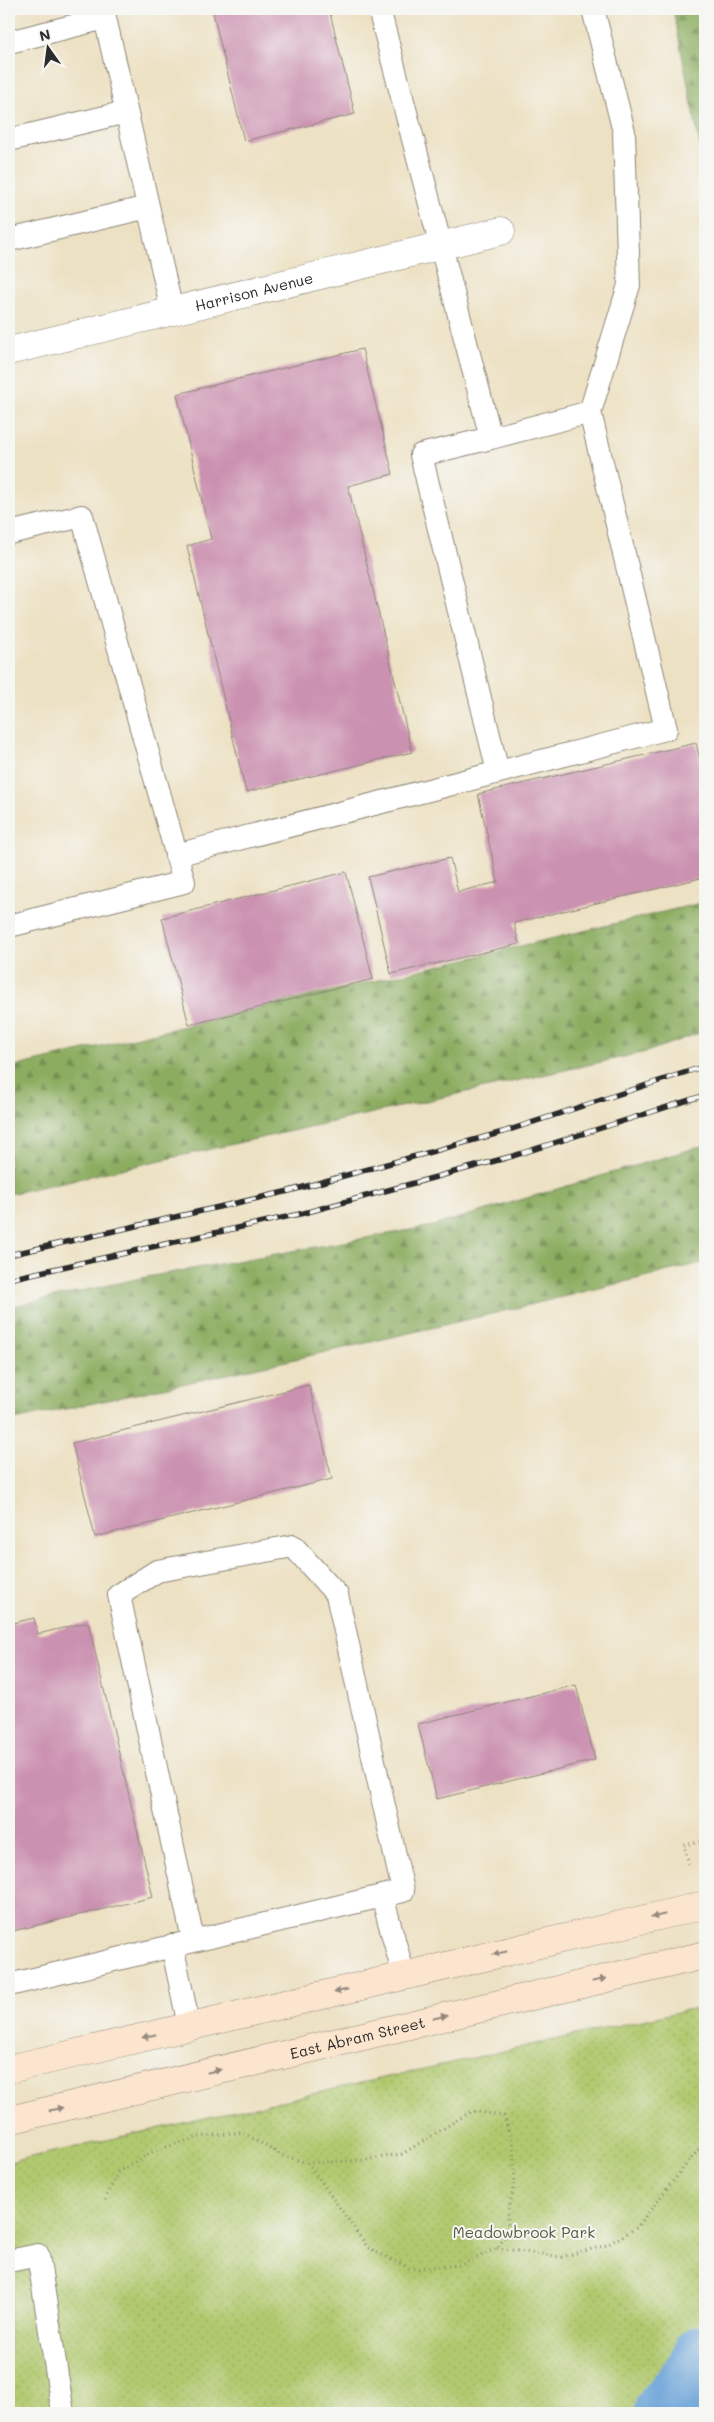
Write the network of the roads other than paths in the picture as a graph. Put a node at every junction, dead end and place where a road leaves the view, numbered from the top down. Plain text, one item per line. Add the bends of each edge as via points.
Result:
1 (379, 9) edge
2 (593, 9) edge
3 (104, 14) edge
4 (9, 42) edge
5 (126, 112) junction
6 (9, 140) edge
7 (148, 207) junction
8 (501, 231) dead end
9 (9, 240) edge
10 (441, 246) junction
11 (172, 312) junction
12 (9, 351) edge
13 (590, 412) junction
14 (491, 438) junction
15 (9, 534) edge
16 (498, 772) junction
17 (176, 855) junction
18 (9, 926) edge
19 (382, 1896) junction
20 (705, 1905) edge
21 (182, 1943) junction
22 (705, 1955) edge
23 (404, 1976) junction
24 (9, 1985) edge
25 (189, 2026) junction
26 (9, 2069) edge
27 (9, 2120) edge
28 (9, 2261) edge
29 (63, 2413) edge

1 - 10 lane
2 - 13 lane via 624,132 629,285
3 - 4 lane
3 - 5 lane
5 - 6 lane
5 - 7 lane
7 - 9 lane
7 - 11 lane
8 - 10 street, Harrison Avenue
10 - 11 street, Harrison Avenue
10 - 14 lane
11 - 12 street, Harrison Avenue
13 - 14 lane
13 - 16 lane via 666,729
14 - 16 lane via 421,455
15 - 17 lane via 82,516
16 - 17 lane
17 - 18 lane via 184,882
19 - 21 lane
19 - 21 lane via 403,1891 337,1595 293,1546 157,1571 119,1595
19 - 23 lane
20 -> 23 main road
21 - 24 lane
21 - 25 lane
27 -> 22 main road, East Abram Street
23 -> 25 main road
25 -> 26 main road
28 - 29 lane via 38,2255

